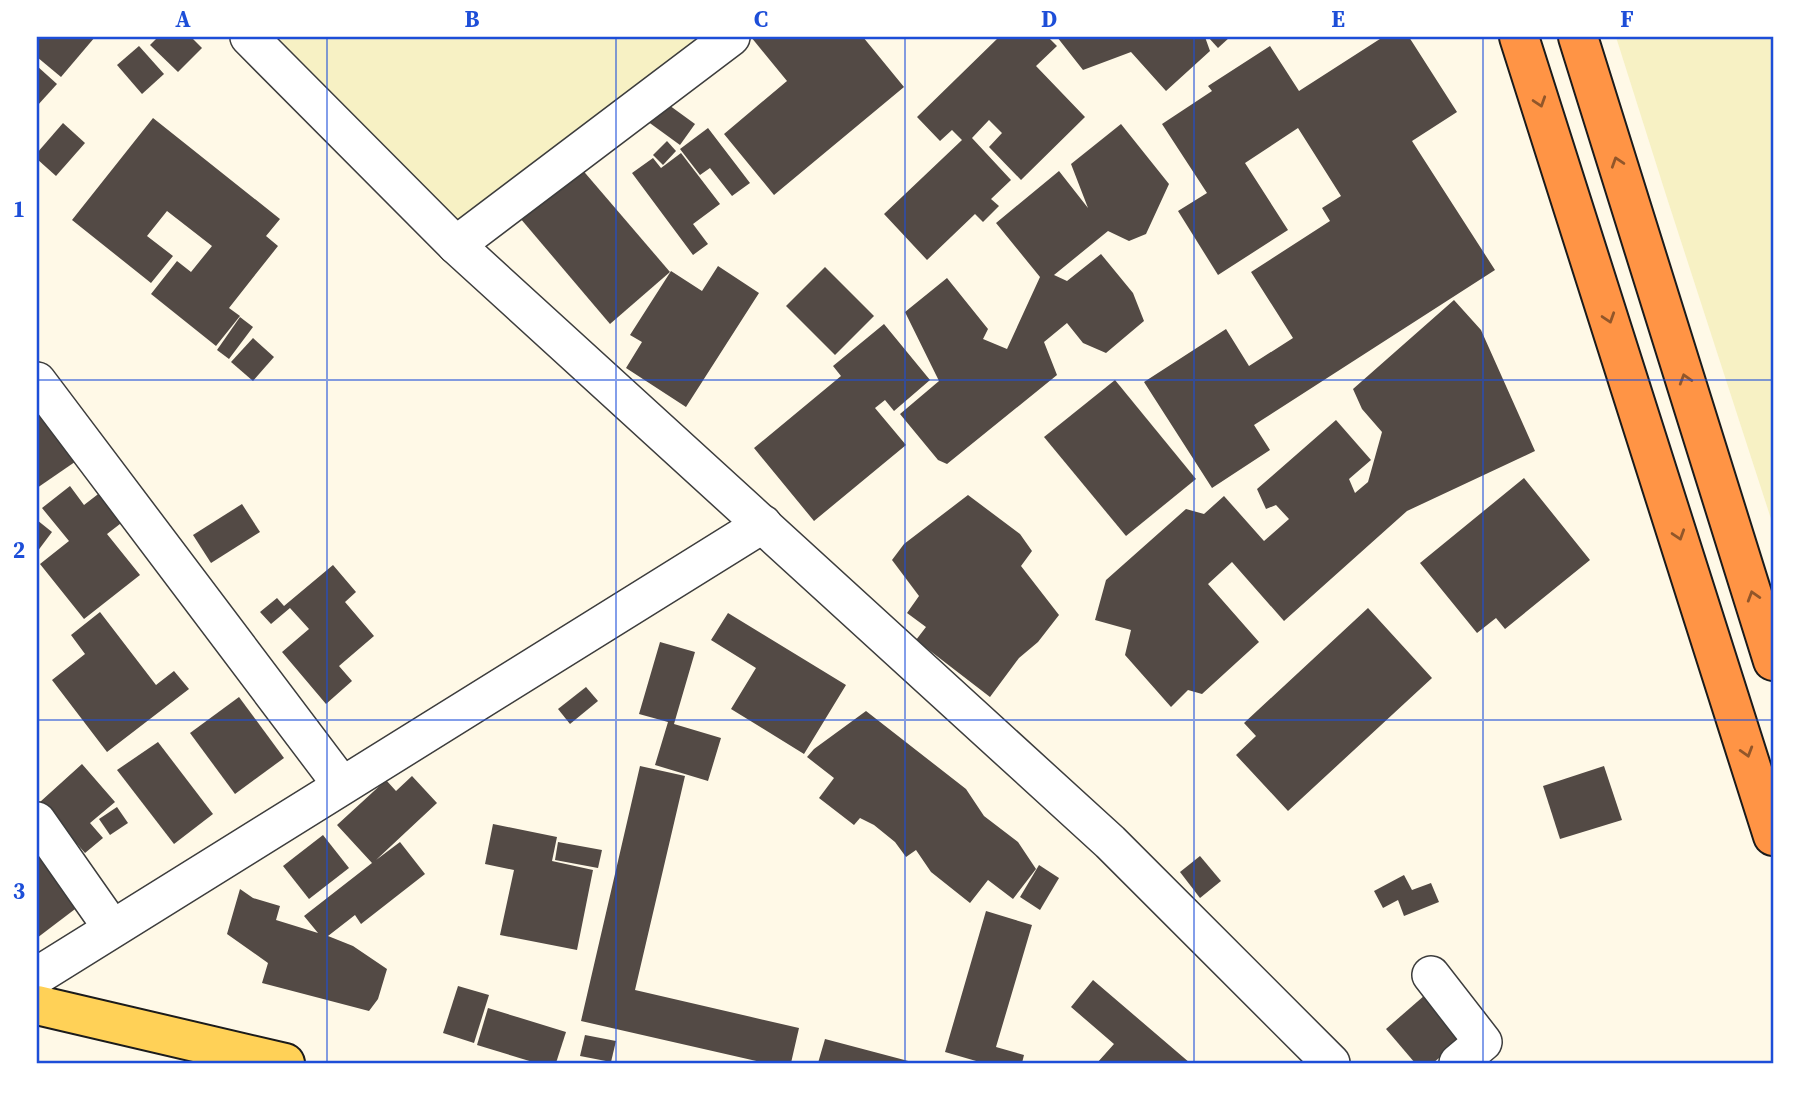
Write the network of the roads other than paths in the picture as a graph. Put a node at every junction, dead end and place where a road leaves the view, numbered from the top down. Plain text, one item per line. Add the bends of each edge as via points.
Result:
1 (249, 37) edge
2 (731, 37) edge
3 (1519, 37) edge
4 (1578, 37) edge
5 (456, 245) junction
6 (37, 381) edge
7 (763, 524) junction
8 (1773, 661) edge
9 (341, 784) junction
10 (37, 821) edge
11 (1773, 836) edge
12 (112, 928) junction
13 (1431, 975) dead end
14 (37, 976) edge
15 (37, 1005) edge
16 (285, 1063) edge
17 (1331, 1063) edge
18 (1458, 1063) edge

1 - 5 street
2 - 5 street
3 -> 11 highway
8 -> 4 highway
5 - 7 street
6 - 9 street
7 - 9 street
7 - 17 street via 1110,842
9 - 12 street
10 - 12 street
12 - 14 street
13 - 18 street via 1483,1042
15 - 16 main road

